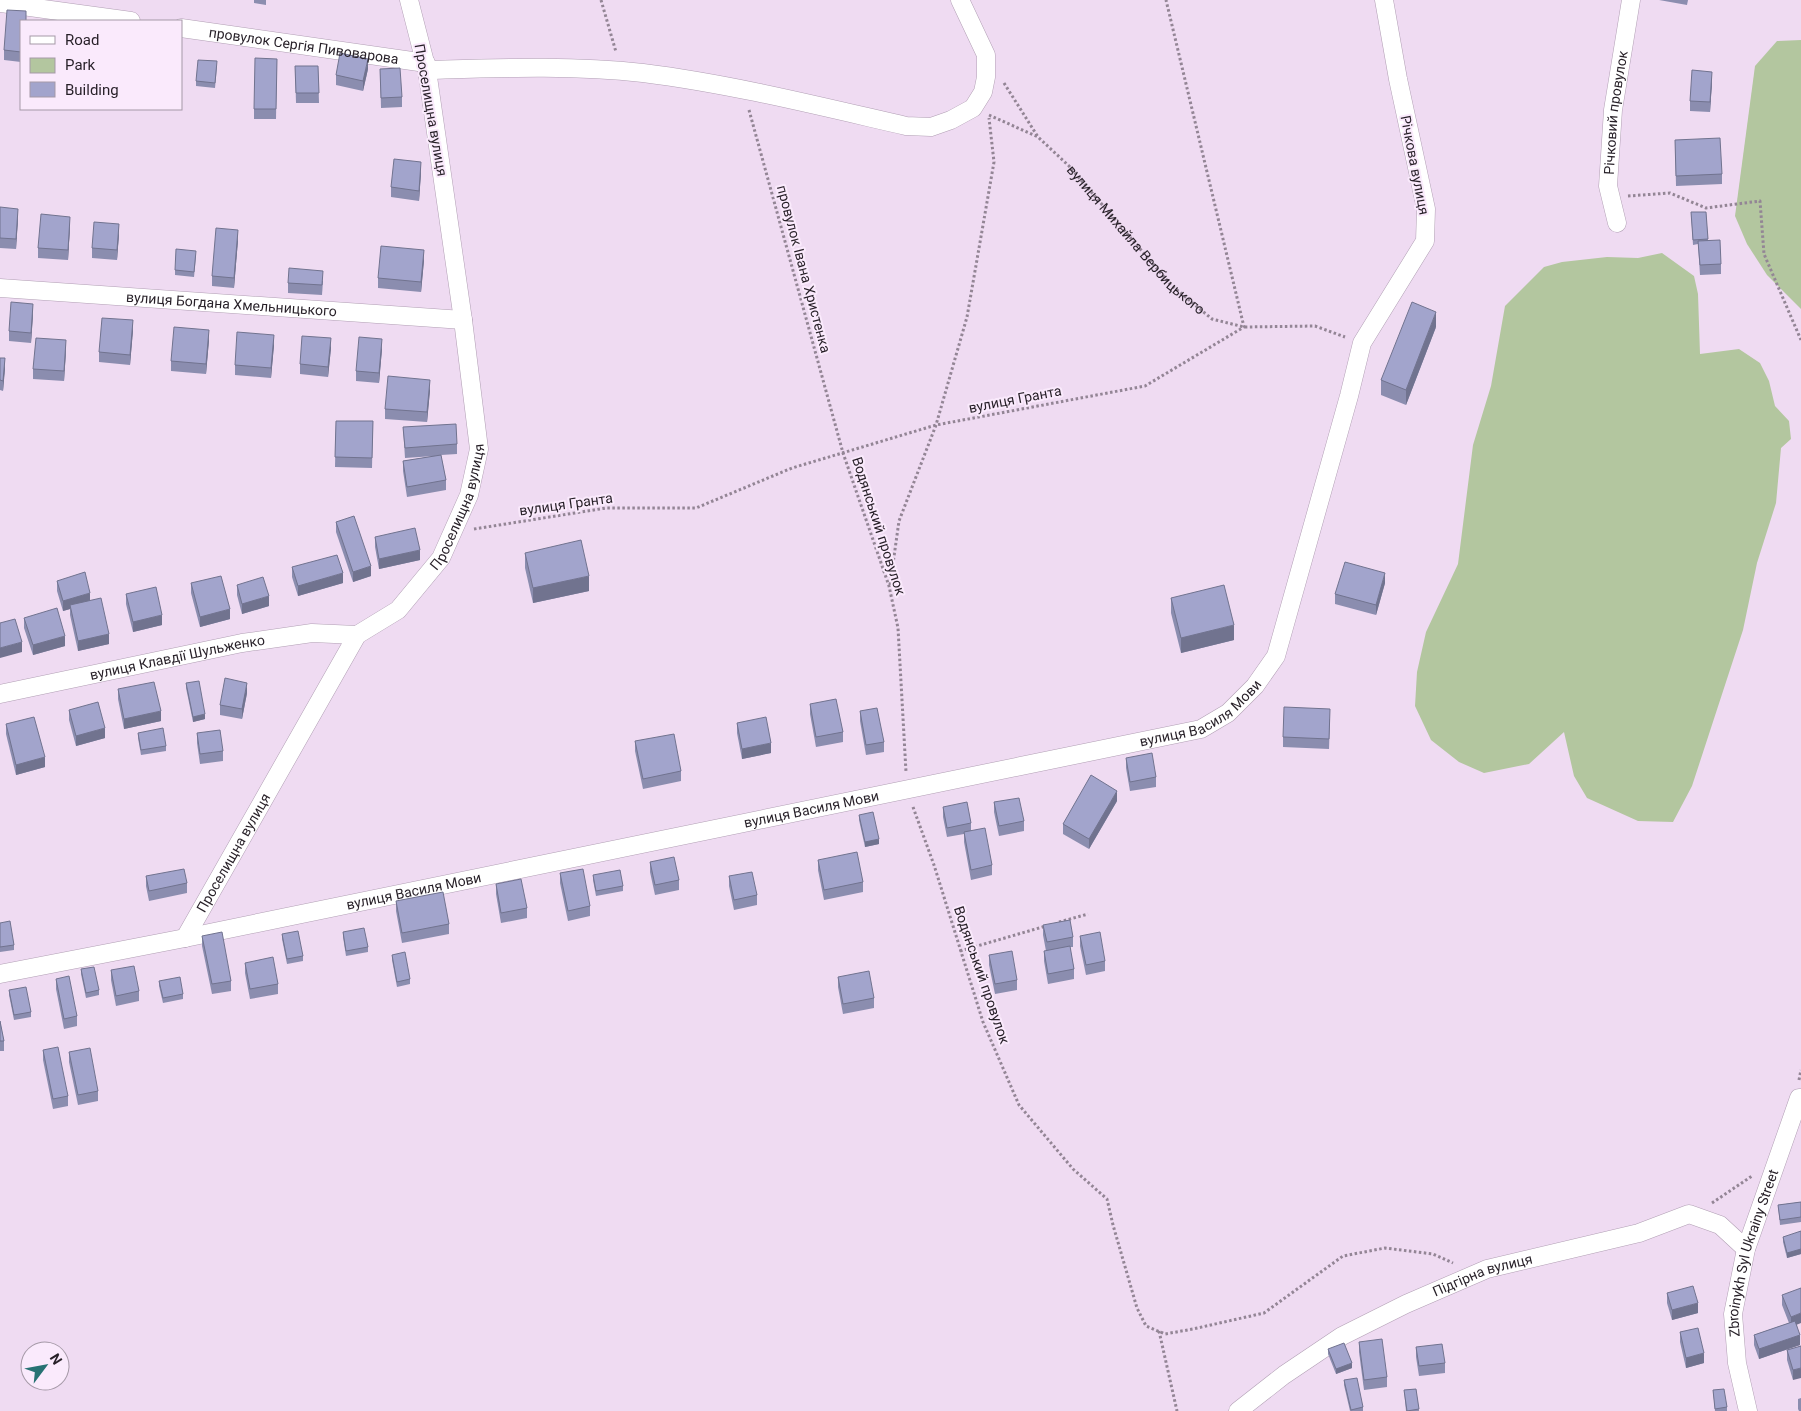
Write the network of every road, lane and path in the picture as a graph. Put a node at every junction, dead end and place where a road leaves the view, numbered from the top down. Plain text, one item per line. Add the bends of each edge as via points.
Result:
1 (410, 0) edge
2 (601, 0) edge
3 (960, 0) edge
4 (1166, 0) edge
5 (1384, 0) edge
6 (1631, 0) edge
7 (0, 2) edge
8 (124, 20) edge
9 (182, 28) edge
10 (986, 55) junction
11 (426, 67) junction
12 (622, 71) junction
13 (744, 90) junction
14 (981, 112) junction
15 (1038, 137) junction
16 (1611, 197) junction
17 (1617, 223) dead end
18 (0, 288) edge
19 (463, 320) junction
20 (1244, 327) junction
21 (1801, 340) edge
22 (1362, 343) junction
23 (936, 425) junction
24 (843, 453) junction
25 (452, 532) junction
26 (890, 586) junction
27 (357, 635) junction
28 (0, 694) edge
29 (907, 790) junction
30 (1088, 914) dead end
31 (185, 938) junction
32 (960, 951) junction
33 (0, 974) edge
34 (1800, 1098) edge
35 (1754, 1175) dead end
36 (1689, 1214) junction
37 (1746, 1249) junction
38 (1477, 1274) junction
39 (1159, 1331) junction
40 (1177, 1411) edge
41 (1238, 1411) edge
42 (1748, 1411) edge

1 - 11 street, Проселищна вулиця
2 - 12 path
3 - 10 street
4 - 20 path
5 - 22 street, Річкова вулиця via 1426,209 1425,241
6 - 16 street, Річковий провулок via 1613,110 1608,186
7 - 8 street
9 - 11 street, провулок Сергія Пивоварова
10 - 14 street
10 - 15 path, вулиця Михайла Вербицького
11 - 12 street, провулок Сергія Пивоварова
11 - 19 street, Проселищна вулиця
12 - 13 street, провулок Сергія Пивоварова
13 - 14 street, провулок Сергія Пивоварова via 906,126 931,127
13 - 24 path, провулок Івана Христенка
14 - 15 path, вулиця Михайла Вербицького
14 - 23 path via 994,162 993,172 967,317
15 - 20 path, вулиця Михайла Вербицького via 1069,166 1171,285 1212,319
16 - 17 street, Річковий провулок
16 - 21 path via 1670,193 1706,208 1760,201 1764,254
18 - 19 street, вулиця Богдана Хмельницького
19 - 25 street, Проселищна вулиця via 479,449 469,495
20 - 22 path, вулиця Михайла Вербицького via 1315,326
20 - 23 path, вулиця Гранта via 1145,386
22 - 29 street, вулиця Василя Мови via 1276,656 1255,686 1228,713 1202,729
23 - 24 path, вулиця Гранта
23 - 26 path via 899,521
24 - 25 path, вулиця Гранта via 792,468 696,508 606,508
24 - 26 path, Водянський провулок
25 - 27 street, Проселищна вулиця via 441,558 398,610
26 - 29 path, Водянський провулок via 898,628
27 - 28 street, вулиця Клавдії Шульженко via 312,633 242,643
27 - 31 street, Проселищна вулиця
29 - 31 street, вулиця Василя Мови
29 - 32 path, Водянський провулок
30 - 32 path
31 - 33 street, вулиця Василя Мови
32 - 39 path, Водянський провулок via 983,1022 1019,1105 1073,1169 1107,1199 1137,1308 1146,1326
34 - 37 street, Zbroinykh Syl Ukrainy Street
35 - 36 path
36 - 37 street via 1720,1225
36 - 38 street, Підгірна вулиця via 1639,1233
37 - 42 street, Zbroinykh Syl Ukrainy Street via 1733,1314 1737,1363
38 - 39 path via 1433,1254 1385,1248 1343,1256 1264,1313 1165,1334
38 - 41 street, Підгірна вулиця via 1342,1336
39 - 40 path

